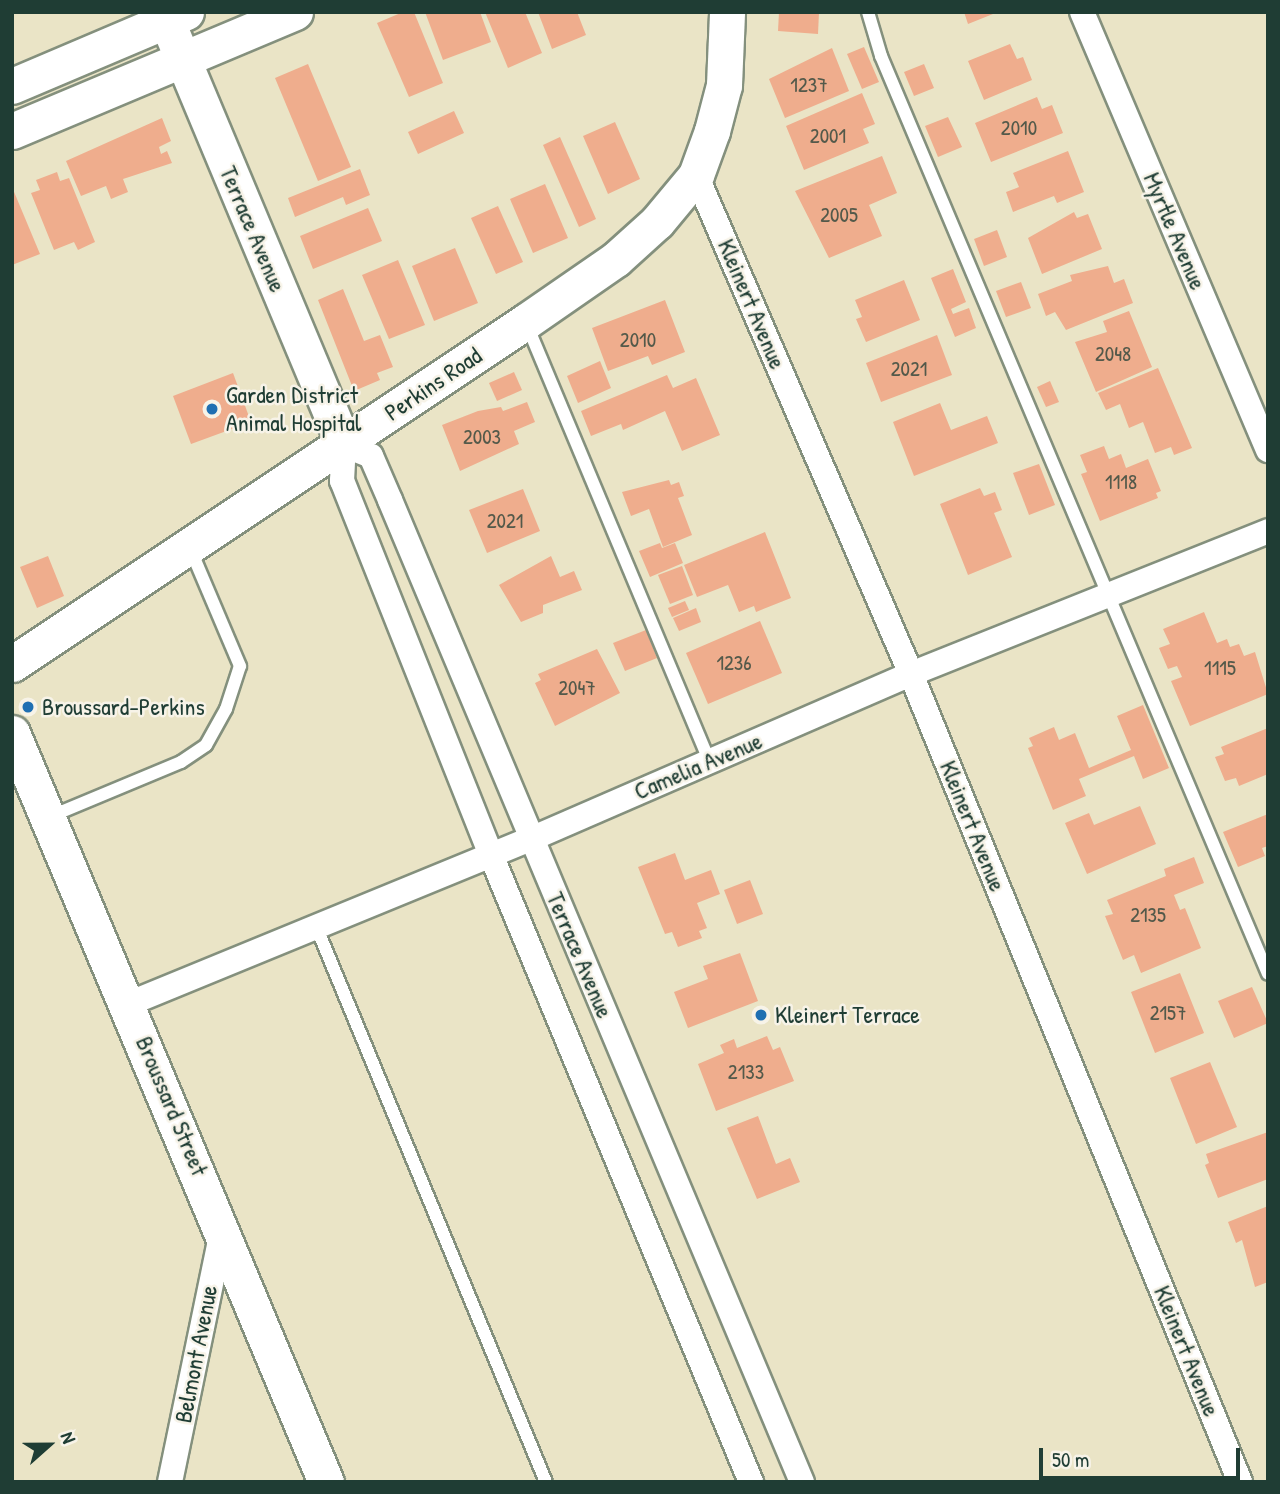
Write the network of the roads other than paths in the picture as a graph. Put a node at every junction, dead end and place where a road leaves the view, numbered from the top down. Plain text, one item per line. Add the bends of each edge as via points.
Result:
1 (295, 12) edge
2 (727, 12) edge
3 (868, 12) edge
4 (1082, 12) edge
5 (172, 15) edge
6 (183, 59) junction
7 (12, 86) edge
8 (12, 131) edge
9 (696, 175) junction
10 (525, 322) junction
11 (344, 445) junction
12 (1268, 450) edge
13 (1268, 531) edge
14 (190, 547) junction
15 (1108, 595) junction
16 (12, 664) edge
17 (911, 674) junction
18 (12, 733) edge
19 (709, 761) junction
20 (49, 818) junction
21 (531, 839) junction
22 (491, 855) junction
23 (316, 926) junction
24 (1268, 974) edge
25 (128, 1004) junction
26 (222, 1226) junction
27 (170, 1482) edge
28 (326, 1482) edge
29 (546, 1482) edge
30 (751, 1482) edge
31 (802, 1482) edge
32 (1240, 1482) edge

1 - 6 street
2 - 9 street, Perkins Road via 724,85
3 - 15 lane via 881,56
4 - 12 street, Myrtle Avenue
5 - 6 street, Terrace Avenue
5 - 7 street
6 - 8 street
6 - 11 street, Terrace Avenue
9 - 10 street, Perkins Road via 657,222 616,259
9 - 17 street, Kleinert Avenue
10 - 11 street, Perkins Road
10 - 19 lane
11 - 14 street, Perkins Road
11 - 21 street, Terrace Avenue via 371,456
11 - 22 street, Terrace Avenue via 342,481
13 - 15 street, Camelia Avenue
14 - 16 street, Perkins Road
14 - 20 lane via 240,666 226,709 206,745 181,762
15 - 17 street, Camelia Avenue
15 - 24 lane
17 - 19 street, Camelia Avenue
17 - 32 street, Kleinert Avenue
18 - 20 street, Broussard Street
19 - 21 street, Camelia Avenue
20 - 25 street, Broussard Street
21 - 22 street, Camelia Avenue
21 - 31 street, Terrace Avenue
22 - 23 street, Camelia Avenue
22 - 30 street, Terrace Avenue
23 - 25 street, Camelia Avenue
23 - 29 lane
25 - 26 street, Broussard Street
26 - 27 street, Belmont Avenue
26 - 28 street, Broussard Street

